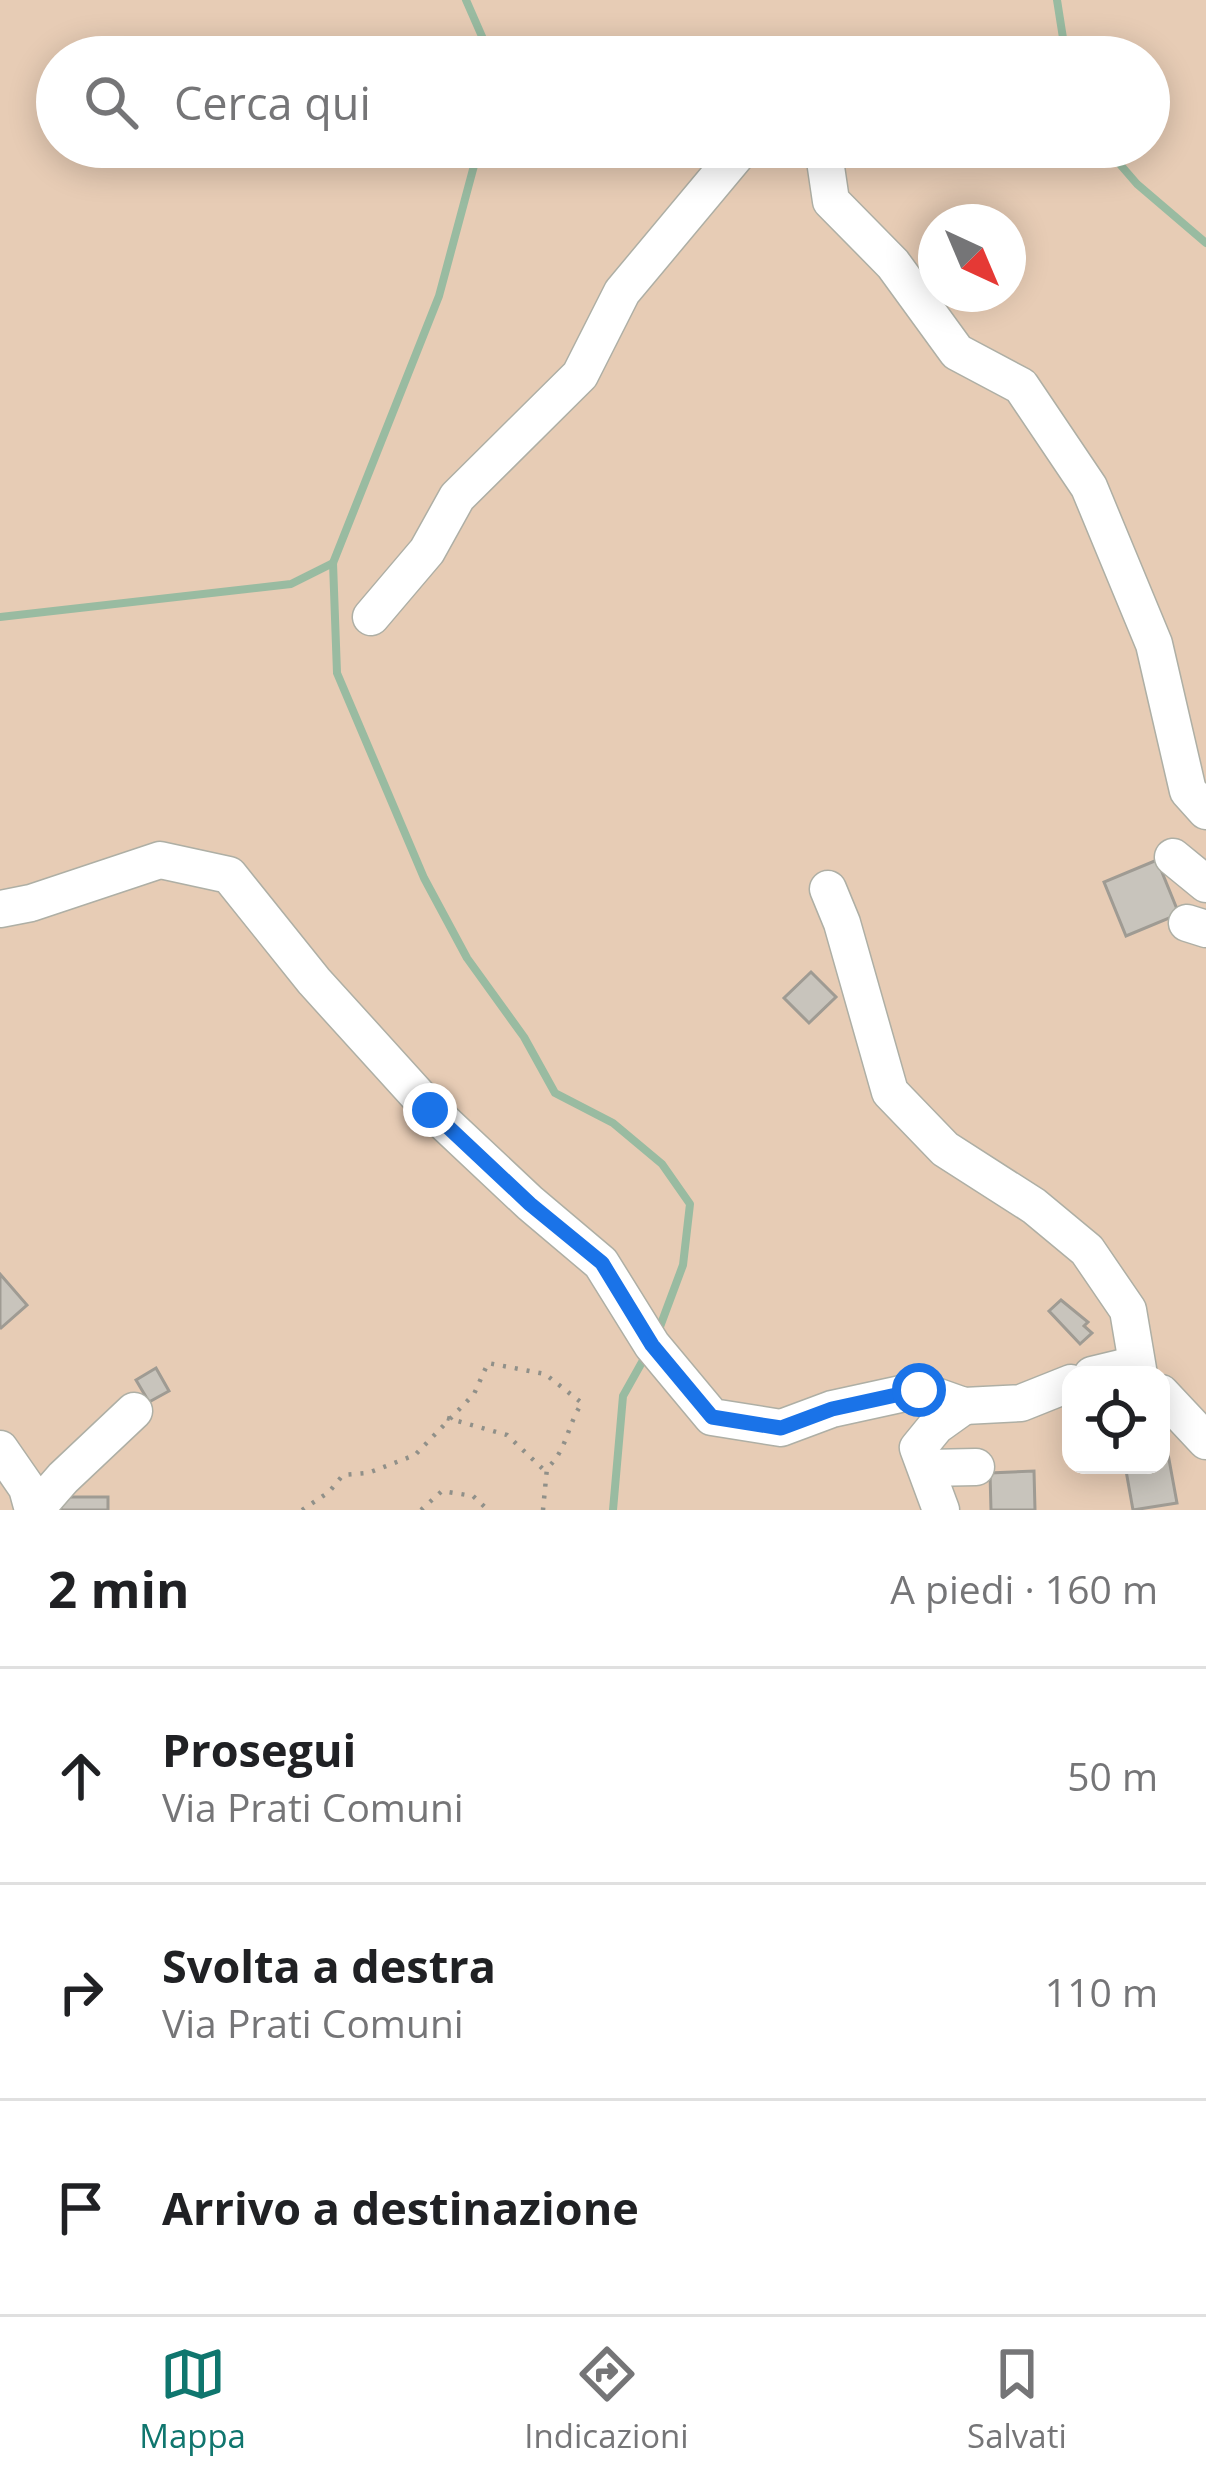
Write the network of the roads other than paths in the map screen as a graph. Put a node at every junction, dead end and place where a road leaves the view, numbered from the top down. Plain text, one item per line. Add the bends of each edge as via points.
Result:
1 (725, 168) edge
2 (826, 168) edge
3 (370, 617) dead end
4 (1206, 811) edge
5 (1173, 857) dead end
6 (1206, 884) edge
7 (828, 889) dead end
8 (0, 908) edge
9 (1136, 1366) edge
10 (1062, 1387) edge
11 (1170, 1403) edge
12 (964, 1406) junction
13 (134, 1411) dead end
14 (1206, 1442) edge
15 (0, 1449) edge
16 (927, 1468) junction
17 (976, 1468) dead end
18 (34, 1510) edge
19 (941, 1510) edge

1 - 3 street via 622,292 580,375 457,496 427,551
2 - 4 street via 830,201 892,264 957,352 1022,386 1089,487 1154,644 1188,791
5 - 6 street
7 - 9 street via 890,1093 945,1149 1087,1250 1128,1310
8 - 12 street via 160,860 230,875 430,1110 602,1263 652,1345 712,1417 781,1428 919,1390
10 - 12 street via 1021,1403
11 - 14 street
12 - 16 street via 918,1448
13 - 18 street
15 - 18 street
16 - 17 street
16 - 19 street

